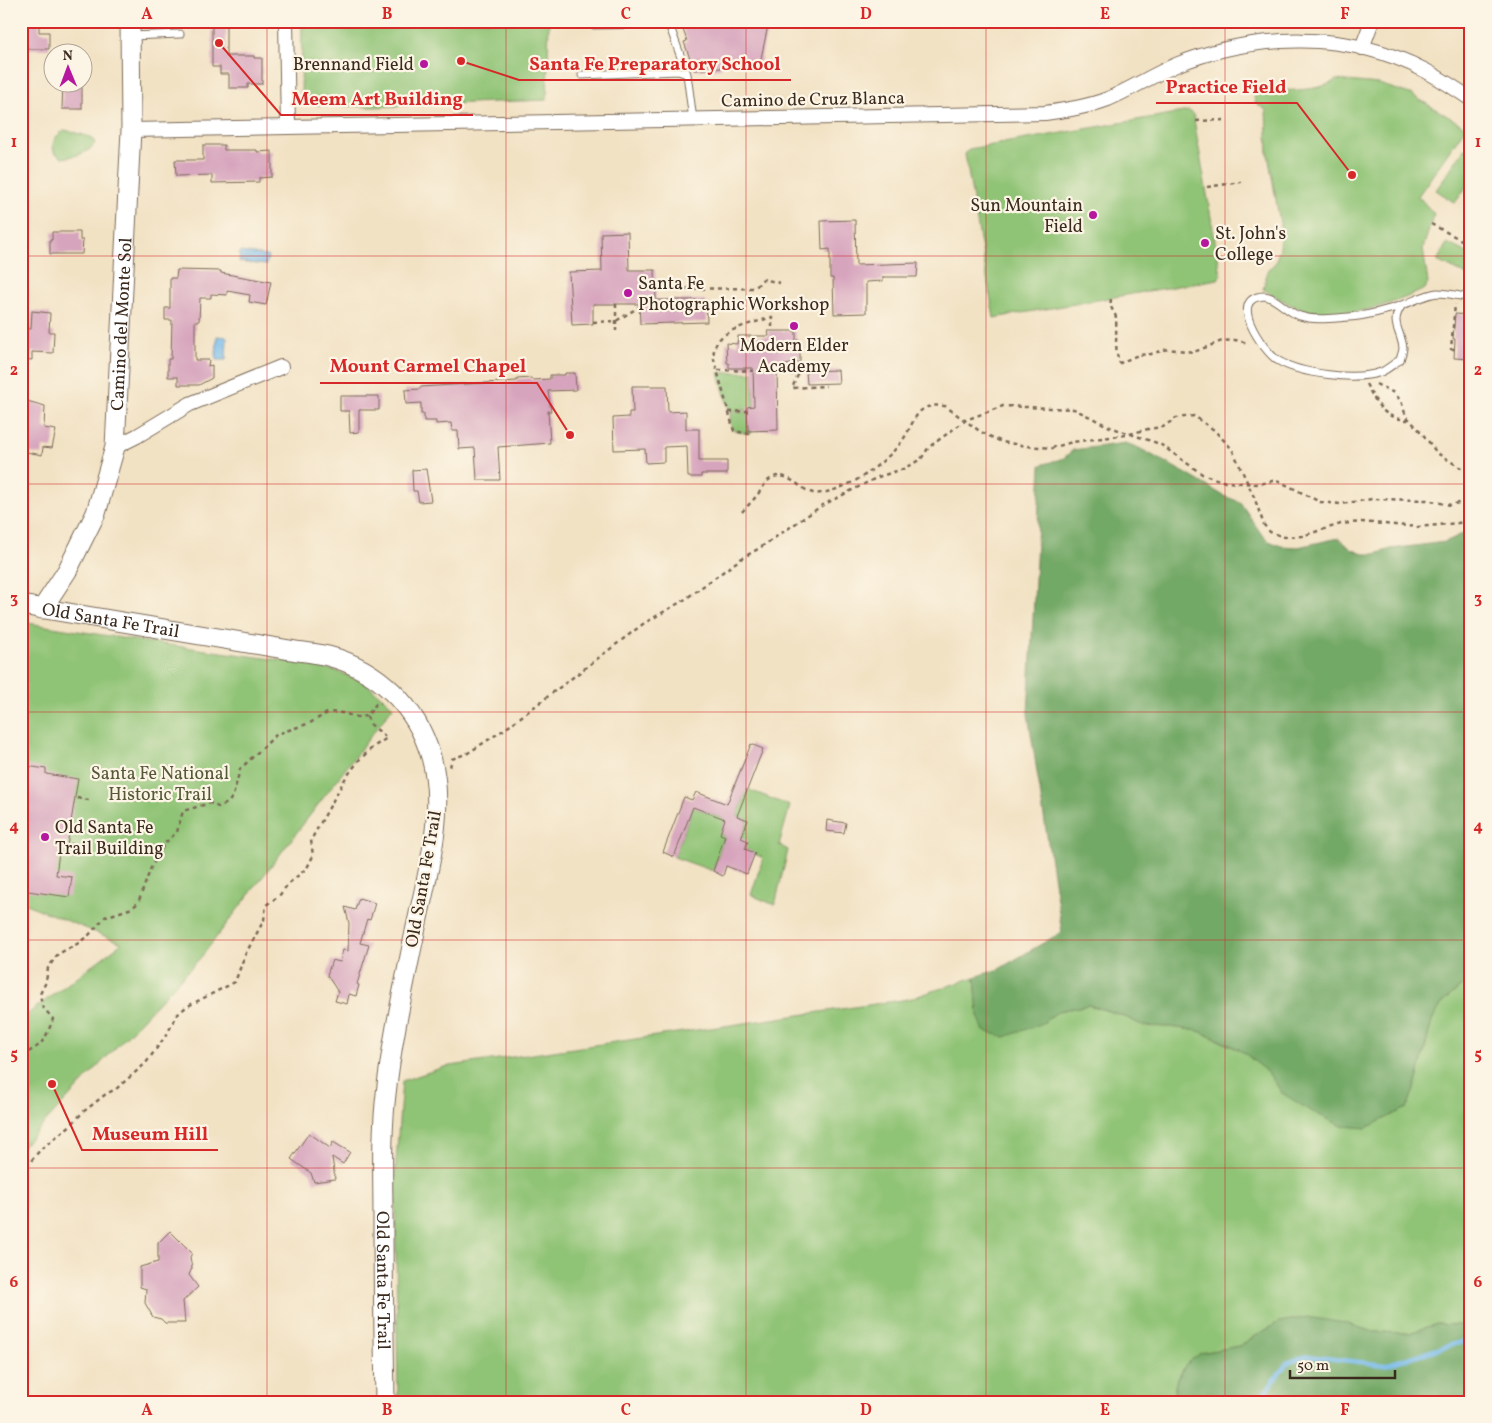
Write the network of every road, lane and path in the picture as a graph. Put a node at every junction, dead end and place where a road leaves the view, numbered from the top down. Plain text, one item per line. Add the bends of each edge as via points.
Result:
1 (286, 21) edge
2 (1372, 21) edge
3 (594, 25) dead end
4 (130, 29) edge
5 (180, 34) dead end
6 (1362, 48) junction
7 (687, 74) junction
8 (582, 75) dead end
9 (1471, 99) edge
10 (693, 120) junction
11 (1227, 120) dead end
12 (1196, 121) dead end
13 (288, 126) junction
14 (131, 130) junction
15 (1241, 182) dead end
16 (1207, 187) dead end
17 (1431, 224) dead end
18 (1471, 245) edge
19 (780, 284) dead end
20 (677, 288) dead end
21 (1471, 298) edge
22 (1111, 299) dead end
23 (616, 304) dead end
24 (1402, 305) junction
25 (639, 307) dead end
26 (1454, 308) dead end
27 (616, 321) junction
28 (593, 322) dead end
29 (616, 331) dead end
30 (772, 331) dead end
31 (1454, 350) dead end
32 (1272, 355) junction
33 (281, 367) dead end
34 (718, 370) junction
35 (1368, 381) dead end
36 (1373, 383) dead end
37 (826, 386) dead end
38 (748, 411) dead end
39 (729, 412) junction
40 (966, 420) junction
41 (1409, 420) junction
42 (750, 434) dead end
43 (1131, 434) junction
44 (115, 447) junction
45 (1471, 474) edge
46 (1248, 484) junction
47 (1471, 500) edge
48 (742, 512) dead end
49 (1471, 520) edge
50 (21, 606) edge
51 (42, 609) junction
52 (386, 700) dead end
53 (366, 716) junction
54 (450, 767) dead end
55 (77, 798) dead end
56 (89, 800) dead end
57 (70, 844) dead end
58 (82, 846) dead end
59 (21, 1055) edge
60 (21, 1173) edge
61 (385, 1402) edge

1 - 13 street
2 - 6 street
3 - 7 lane via 659,24 670,27
4 - 5 lane
4 - 14 street, Camino del Monte Sol
6 - 9 street, Camino de Cruz Blanca via 1424,70
6 - 10 street, Camino de Cruz Blanca via 1328,42 1282,40 1233,47 1175,66 1086,106 1045,113
7 - 8 lane via 678,71
7 - 10 lane
10 - 13 street, Camino de Cruz Blanca
11 - 12 path
13 - 14 street, Camino de Cruz Blanca
14 - 44 street, Camino del Monte Sol
15 - 16 path
17 - 18 path
19 - 20 path via 763,279 755,288
21 - 24 lane via 1436,293
22 - 32 path via 1120,363 1138,355 1168,349 1194,352 1222,341 1235,340 1247,342 1263,354
23 - 27 path
24 - 32 lane via 1396,314 1403,349 1400,360 1381,372 1351,376 1312,372
24 - 32 lane via 1353,317 1313,319 1299,316 1263,296 1253,300 1246,310 1258,339
25 - 27 path
26 - 31 path via 1451,349
27 - 28 path
27 - 29 path
30 - 34 path via 772,318 718,339 713,356
33 - 44 street via 190,404
34 - 37 path via 798,375 792,388
34 - 39 path
35 - 41 path via 1363,379 1383,412 1397,419
36 - 41 path via 1394,393
38 - 39 path
39 - 42 path via 734,431
40 - 43 path via 1003,406 1074,409
40 - 43 path via 1002,442 1027,446 1052,448
40 - 48 path via 945,406 922,409 901,443 869,473 825,494 812,493 785,477 770,478
40 - 54 path via 929,447 921,459 823,505 742,558 644,624 505,729 468,753 452,759
41 - 45 path via 1437,453
43 - 46 path via 1160,444 1202,474 1226,482
43 - 46 path via 1163,427 1176,418 1194,416 1214,430 1232,449
44 - 51 street, Camino del Monte Sol via 96,512 67,571
46 - 47 path via 1278,480 1320,502 1341,504 1372,499 1427,500 1450,505
46 - 49 path via 1264,525 1270,532 1284,537 1302,536 1354,522 1418,527
50 - 51 street, Old Santa Fe Trail
51 - 61 street, Old Santa Fe Trail via 328,656 377,678 409,710 424,736 435,772 436,817 394,1032 384,1110
52 - 53 path via 376,704
53 - 59 path via 329,712 310,723 277,734 240,769 228,803 218,807 210,803 183,812 176,832 163,844 152,865 138,903 105,917 89,935 58,954 48,968 40,994 42,1006 53,1019 47,1038
53 - 60 path via 369,723 387,738 359,760 345,779 311,840 313,856 307,868 266,905 264,920 235,982 186,1007 177,1015 168,1034 146,1063 83,1112
55 - 56 path
57 - 58 path

